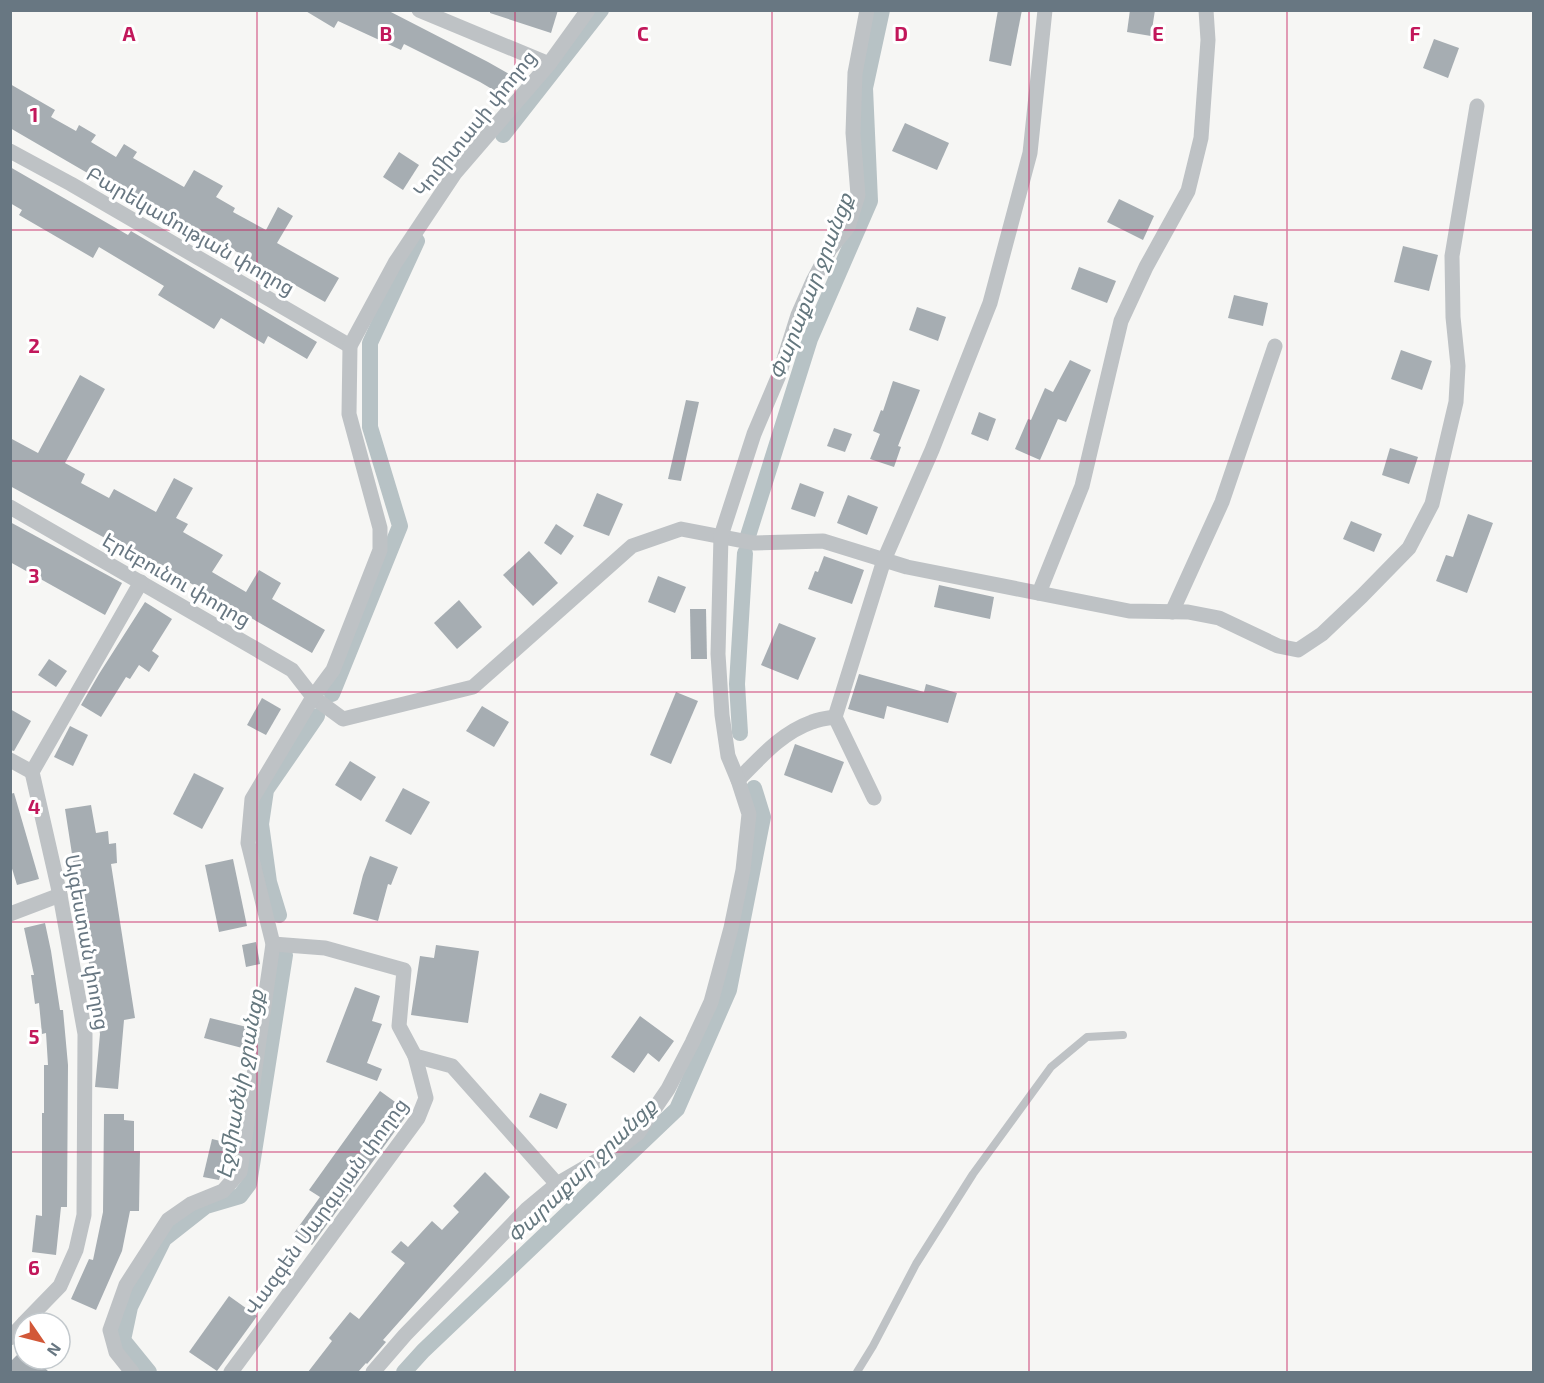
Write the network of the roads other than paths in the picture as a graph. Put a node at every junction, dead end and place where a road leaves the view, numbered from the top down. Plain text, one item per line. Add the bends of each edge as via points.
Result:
1 (418, 10) edge
2 (588, 10) edge
3 (867, 10) edge
4 (1045, 10) edge
5 (1206, 10) edge
6 (549, 64) junction
7 (1477, 106) dead end
8 (10, 151) edge
9 (350, 346) junction
10 (1275, 346) dead end
11 (10, 507) edge
12 (721, 536) junction
13 (884, 560) junction
14 (141, 582) junction
15 (1039, 593) junction
16 (1172, 612) junction
17 (313, 697) junction
18 (835, 717) junction
19 (10, 760) edge
20 (32, 772) junction
21 (738, 780) junction
22 (874, 798) dead end
23 (60, 895) junction
24 (10, 914) edge
25 (273, 944) junction
26 (1123, 1035) dead end
27 (415, 1056) junction
28 (558, 1184) junction
29 (36, 1311) edge
30 (132, 1372) edge
31 (231, 1372) edge
32 (373, 1372) edge
33 (857, 1372) edge

1 - 6 street
2 - 6 street, Կոմիտասի փողոց
3 - 12 street via 855,73 853,133 858,195 848,227 830,249 798,315
4 - 13 street via 1030,153 990,303
5 - 15 street via 1208,40 1201,138 1188,191 1121,321 1082,486
6 - 9 street, Կոմիտասի փողոց via 455,173 395,262
7 - 16 street via 1452,256 1456,402 1432,504 1408,548 1322,634 1298,650 1219,618
8 - 9 street, Բարեկամության փողոց
9 - 17 street, Կոմիտասի փողոց via 349,414 380,528 380,550 333,670
10 - 16 street via 1222,502
11 - 14 street, Էրեբունու փողոց
12 - 13 street via 754,543 823,541
12 - 17 street, Էրեբունու փողոց via 681,529 632,546 473,687 343,719
12 - 21 street via 718,654 722,715 728,756
13 - 15 street
13 - 18 street
14 - 17 street, Էրեբունու փողոց via 292,670
14 - 20 street
15 - 16 street via 1129,611
17 - 25 street, Կոմիտասի փողոց via 252,799 248,843
18 - 21 street via 812,722 788,734
18 - 22 street
19 - 20 street
20 - 23 street, Այգեստան փողոց
21 - 28 street via 749,814 743,870 711,1002 668,1089 638,1133
23 - 24 street
23 - 29 street, Այգեստան փողոց via 85,1034 84,1215 76,1250 60,1286
25 - 27 street, Վազգեն Սարգսյան փողոց via 325,948 404,970 399,1026
25 - 30 street, Կոմիտասի փողոց via 240,1172 223,1191 191,1204 168,1220 126,1285 110,1330 116,1352
26 - 33 lane via 1087,1037 1051,1067 973,1174 916,1264
27 - 28 street via 452,1066
27 - 31 street, Վազգեն Սարգսյան փողոց via 426,1098 418,1118
28 - 32 street via 519,1217

